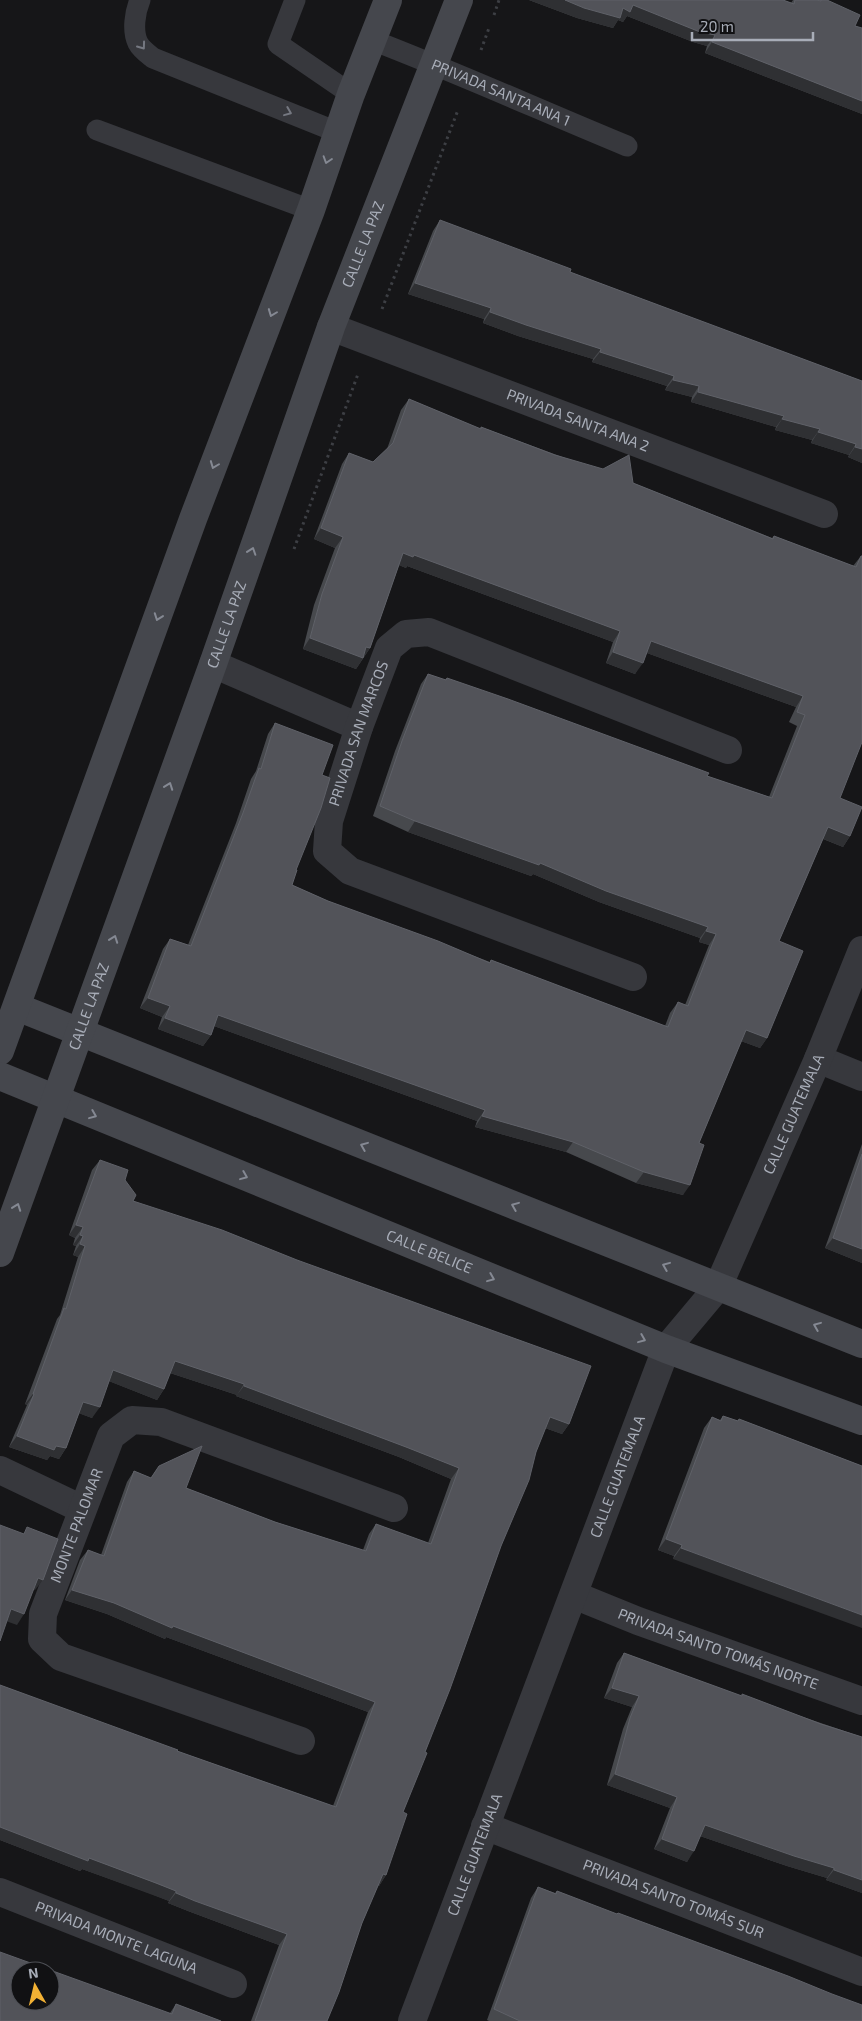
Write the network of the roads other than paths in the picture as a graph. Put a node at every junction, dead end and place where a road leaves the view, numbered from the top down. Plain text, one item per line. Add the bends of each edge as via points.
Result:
1 (140, 0) edge
2 (295, 0) edge
3 (388, 0) edge
4 (458, 0) edge
5 (372, 40) junction
6 (435, 64) junction
7 (351, 94) junction
8 (97, 130) dead end
9 (337, 132) junction
10 (627, 146) dead end
11 (311, 210) junction
12 (331, 327) junction
13 (824, 514) dead end
14 (213, 664) junction
15 (359, 727) junction
16 (728, 750) dead end
17 (862, 950) edge
18 (634, 977) dead end
19 (17, 1007) junction
20 (80, 1032) junction
21 (0, 1051) edge
22 (818, 1059) junction
23 (0, 1076) edge
24 (862, 1077) edge
25 (56, 1099) junction
26 (0, 1253) edge
27 (718, 1287) junction
28 (862, 1344) edge
29 (666, 1350) junction
30 (862, 1421) edge
31 (0, 1470) edge
32 (394, 1508) dead end
33 (82, 1509) junction
34 (574, 1596) junction
35 (862, 1701) edge
36 (301, 1741) dead end
37 (485, 1826) junction
38 (0, 1892) edge
39 (862, 1972) edge
40 (233, 1984) dead end
41 (412, 2021) edge

1 -> 9 lane via 136,8 135,30 139,45 153,58
2 - 7 lane via 278,44
3 - 5 main road
4 - 6 main road, CALLE LA PAZ
5 - 6 lane, PRIVADA SANTA ANA 1
5 - 7 main road
6 - 10 lane, PRIVADA SANTA ANA 1
6 - 12 main road, CALLE LA PAZ
7 - 9 main road
8 - 11 lane
9 -> 11 main road
11 -> 19 main road via 190,529
12 - 13 street, PRIVADA SANTA ANA 2
14 -> 12 main road, CALLE LA PAZ
14 - 15 street
20 -> 14 main road, CALLE LA PAZ
15 - 16 street, PRIVADA SAN MARCOS via 389,648 406,634 428,632
15 - 18 street, PRIVADA SAN MARCOS via 328,820 326,852 350,871
17 - 22 street, CALLE GUATEMALA
19 - 20 main road
19 - 21 main road
20 - 25 main road, CALLE LA PAZ
27 -> 20 main road
22 - 24 street
22 - 27 street, CALLE GUATEMALA
23 - 25 main road, CALLE BELICE
26 -> 25 main road, CALLE LA PAZ
25 -> 29 main road, CALLE BELICE
28 -> 27 main road
27 - 29 street, CALLE GUATEMALA
29 - 30 main road, CALLE BELICE
29 - 34 street, CALLE GUATEMALA
31 - 33 street
32 - 33 street, MONTE PALOMAR via 161,1422 132,1420 111,1436
33 - 36 street, MONTE PALOMAR via 43,1614 42,1639 61,1657
34 - 35 street, PRIVADA SANTO TOMÁS NORTE
34 - 37 street, CALLE GUATEMALA
37 - 39 street, PRIVADA SANTO TOMÁS SUR
37 - 41 street, CALLE GUATEMALA
38 - 40 street, PRIVADA MONTE LAGUNA

